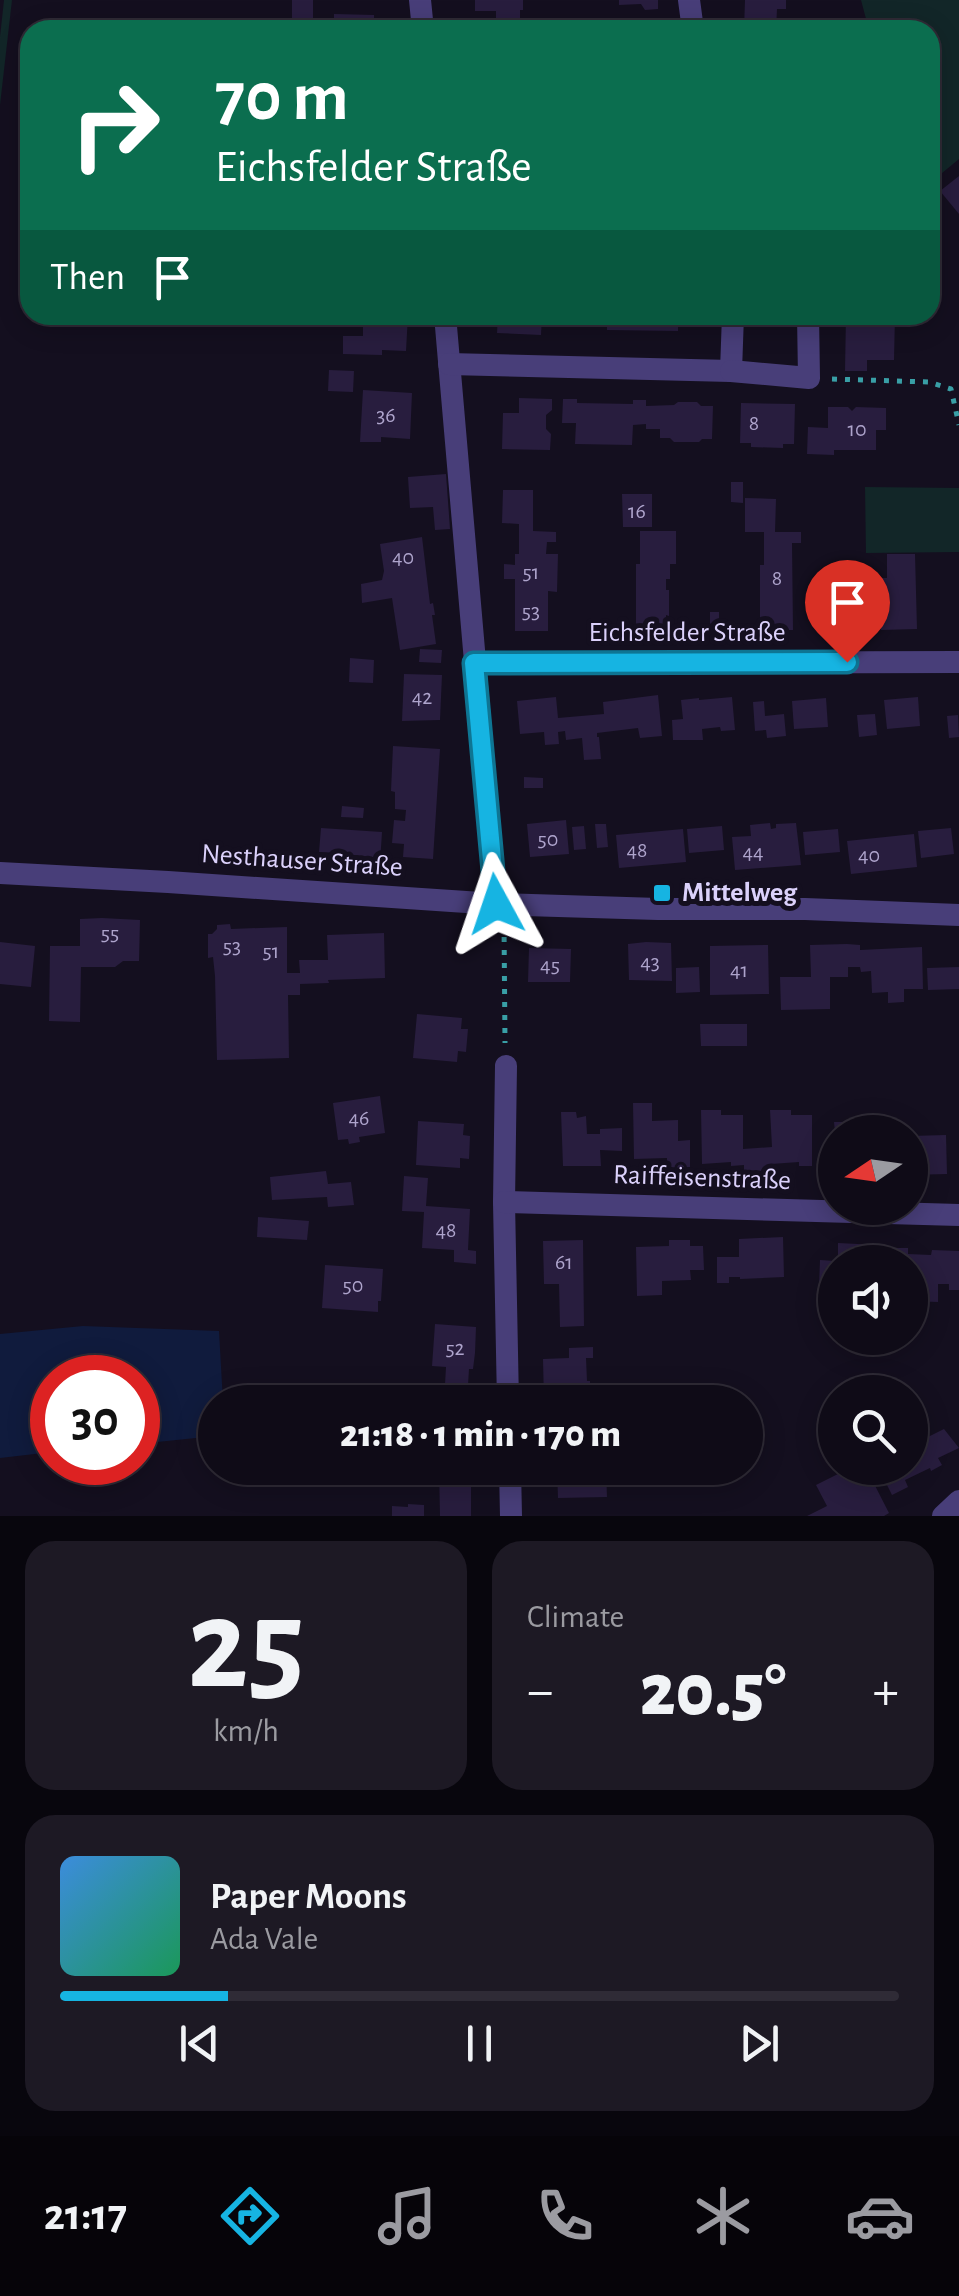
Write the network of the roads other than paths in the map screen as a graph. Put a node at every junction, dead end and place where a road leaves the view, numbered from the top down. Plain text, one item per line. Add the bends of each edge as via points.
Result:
1 (447, 325) edge
2 (733, 325) edge
3 (808, 325) edge
4 (449, 364) junction
5 (732, 371) junction
6 (959, 662) edge
7 (474, 663) junction
8 (0, 873) edge
9 (496, 904) junction
10 (959, 915) edge
11 (506, 1066) road end
12 (504, 1202) junction
13 (959, 1214) edge
14 (508, 1385) edge
15 (510, 1485) edge
16 (959, 1501) edge
17 (511, 1516) edge
18 (943, 1516) edge

1 - 4 street
2 - 5 street
3 - 5 street via 809,378
4 - 5 street
4 - 7 street
6 - 7 street, Eichsfelder Straße
7 - 9 street
8 - 9 street, Nesthauser Straße
9 - 10 street, Nesthauser Straße
11 - 12 street
12 - 13 street, Raiffeisenstraße
12 - 14 street
15 - 17 street
16 - 18 street

